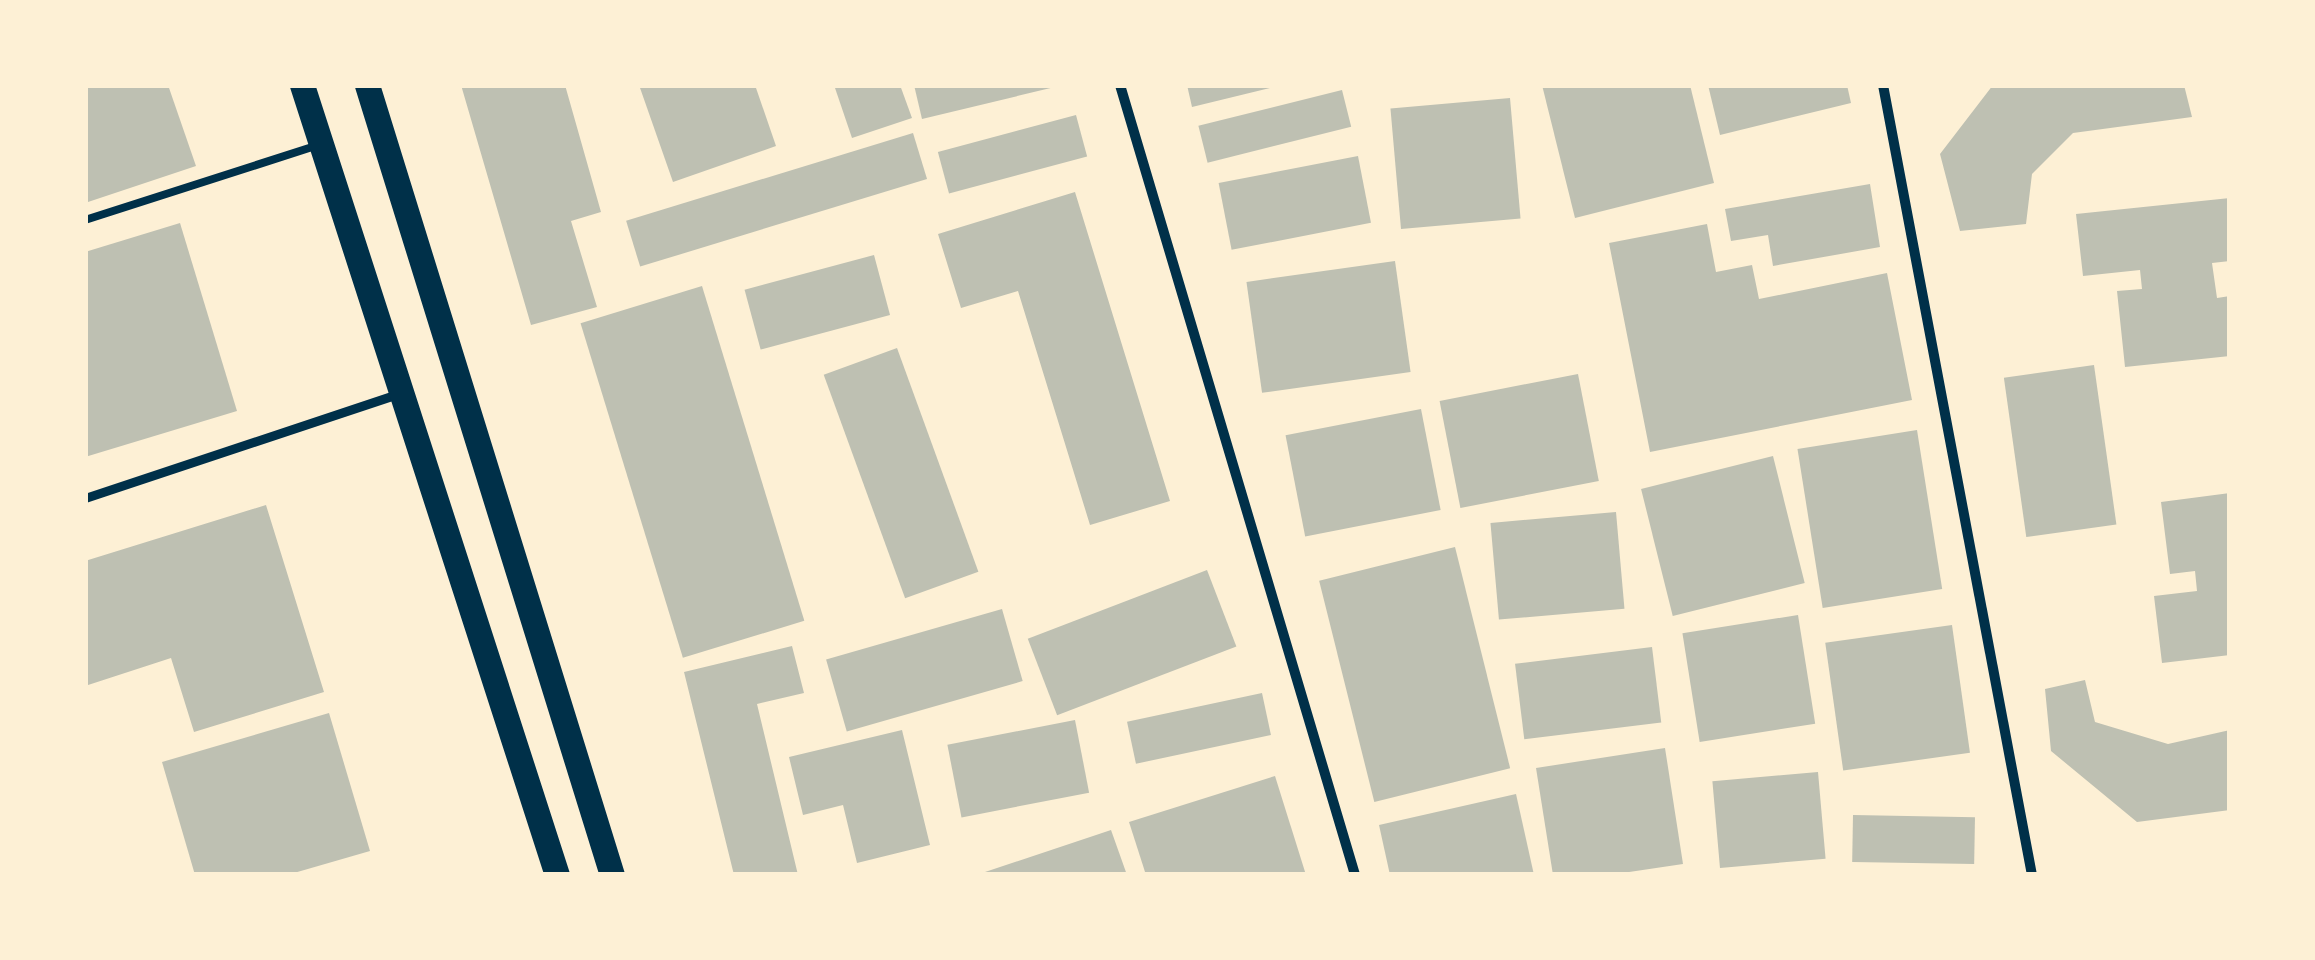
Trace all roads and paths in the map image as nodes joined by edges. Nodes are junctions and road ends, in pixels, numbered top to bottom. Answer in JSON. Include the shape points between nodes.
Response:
{"nodes":[{"id":1,"x":302,"y":85,"type":"edge"},
{"id":2,"x":367,"y":85,"type":"edge"},
{"id":3,"x":1120,"y":85,"type":"edge"},
{"id":4,"x":1882,"y":85,"type":"edge"},
{"id":5,"x":321,"y":144,"type":"junction"},
{"id":6,"x":85,"y":220,"type":"edge"},
{"id":7,"x":403,"y":392,"type":"junction"},
{"id":8,"x":85,"y":498,"type":"edge"},
{"id":9,"x":556,"y":875,"type":"edge"},
{"id":10,"x":612,"y":875,"type":"edge"},
{"id":11,"x":1355,"y":875,"type":"edge"},
{"id":12,"x":2032,"y":875,"type":"edge"}],
"edges":[{"from":1,"to":5,"type":"main road"},
{"from":2,"to":10,"type":"main road"},
{"from":3,"to":11,"type":"street"},
{"from":4,"to":12,"type":"street"},
{"from":5,"to":6,"type":"lane"},
{"from":5,"to":7,"type":"main road"},
{"from":7,"to":8,"type":"street"},
{"from":7,"to":9,"type":"main road"}]}
